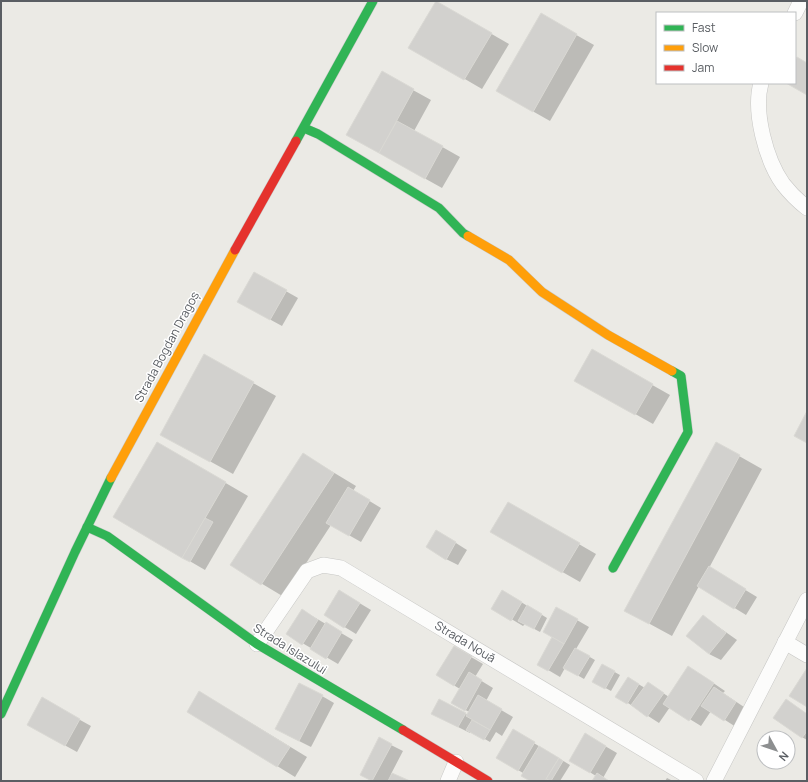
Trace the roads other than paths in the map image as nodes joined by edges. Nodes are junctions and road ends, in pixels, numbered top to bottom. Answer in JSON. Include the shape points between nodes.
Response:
{"nodes":[{"id":1,"x":373,"y":1,"type":"edge"},
{"id":2,"x":801,"y":1,"type":"edge"},
{"id":3,"x":796,"y":12,"type":"edge"},
{"id":4,"x":761,"y":84,"type":"edge"},
{"id":5,"x":304,"y":128,"type":"junction"},
{"id":6,"x":807,"y":208,"type":"edge"},
{"id":7,"x":87,"y":526,"type":"junction"},
{"id":8,"x":613,"y":568,"type":"dead end"},
{"id":9,"x":807,"y":600,"type":"edge"},
{"id":10,"x":785,"y":642,"type":"junction"},
{"id":11,"x":257,"y":644,"type":"junction"},
{"id":12,"x":807,"y":655,"type":"edge"},
{"id":13,"x":1,"y":714,"type":"edge"},
{"id":14,"x":456,"y":762,"type":"junction"},
{"id":15,"x":448,"y":781,"type":"edge"},
{"id":16,"x":488,"y":781,"type":"edge"},
{"id":17,"x":696,"y":781,"type":"edge"},
{"id":18,"x":714,"y":781,"type":"edge"}],
"edges":[{"from":1,"to":5,"type":"street","name":"Strada Bogdan Dragoș"},
{"from":2,"to":3,"type":"street"},
{"from":4,"to":6,"type":"street","via":[[757,107],[764,141],[783,184]]},
{"from":5,"to":7,"type":"street","name":"Strada Bogdan Dragoș","via":[[183,342]]},
{"from":5,"to":8,"type":"street","via":[[439,208],[463,232],[509,260],[542,292],[608,335],[681,376],[688,432]]},
{"from":7,"to":11,"type":"street","name":"Strada Islazului","via":[[107,536]]},
{"from":7,"to":13,"type":"street","name":"Strada Bogdan Dragoș"},
{"from":9,"to":10,"type":"street"},
{"from":10,"to":12,"type":"street"},
{"from":10,"to":18,"type":"street"},
{"from":11,"to":14,"type":"street","name":"Strada Islazului"},
{"from":11,"to":17,"type":"street","name":"Strada Nouă","via":[[307,571],[323,564],[341,568]]},
{"from":14,"to":15,"type":"street"},
{"from":14,"to":16,"type":"street","name":"Strada Islazului"}]}
